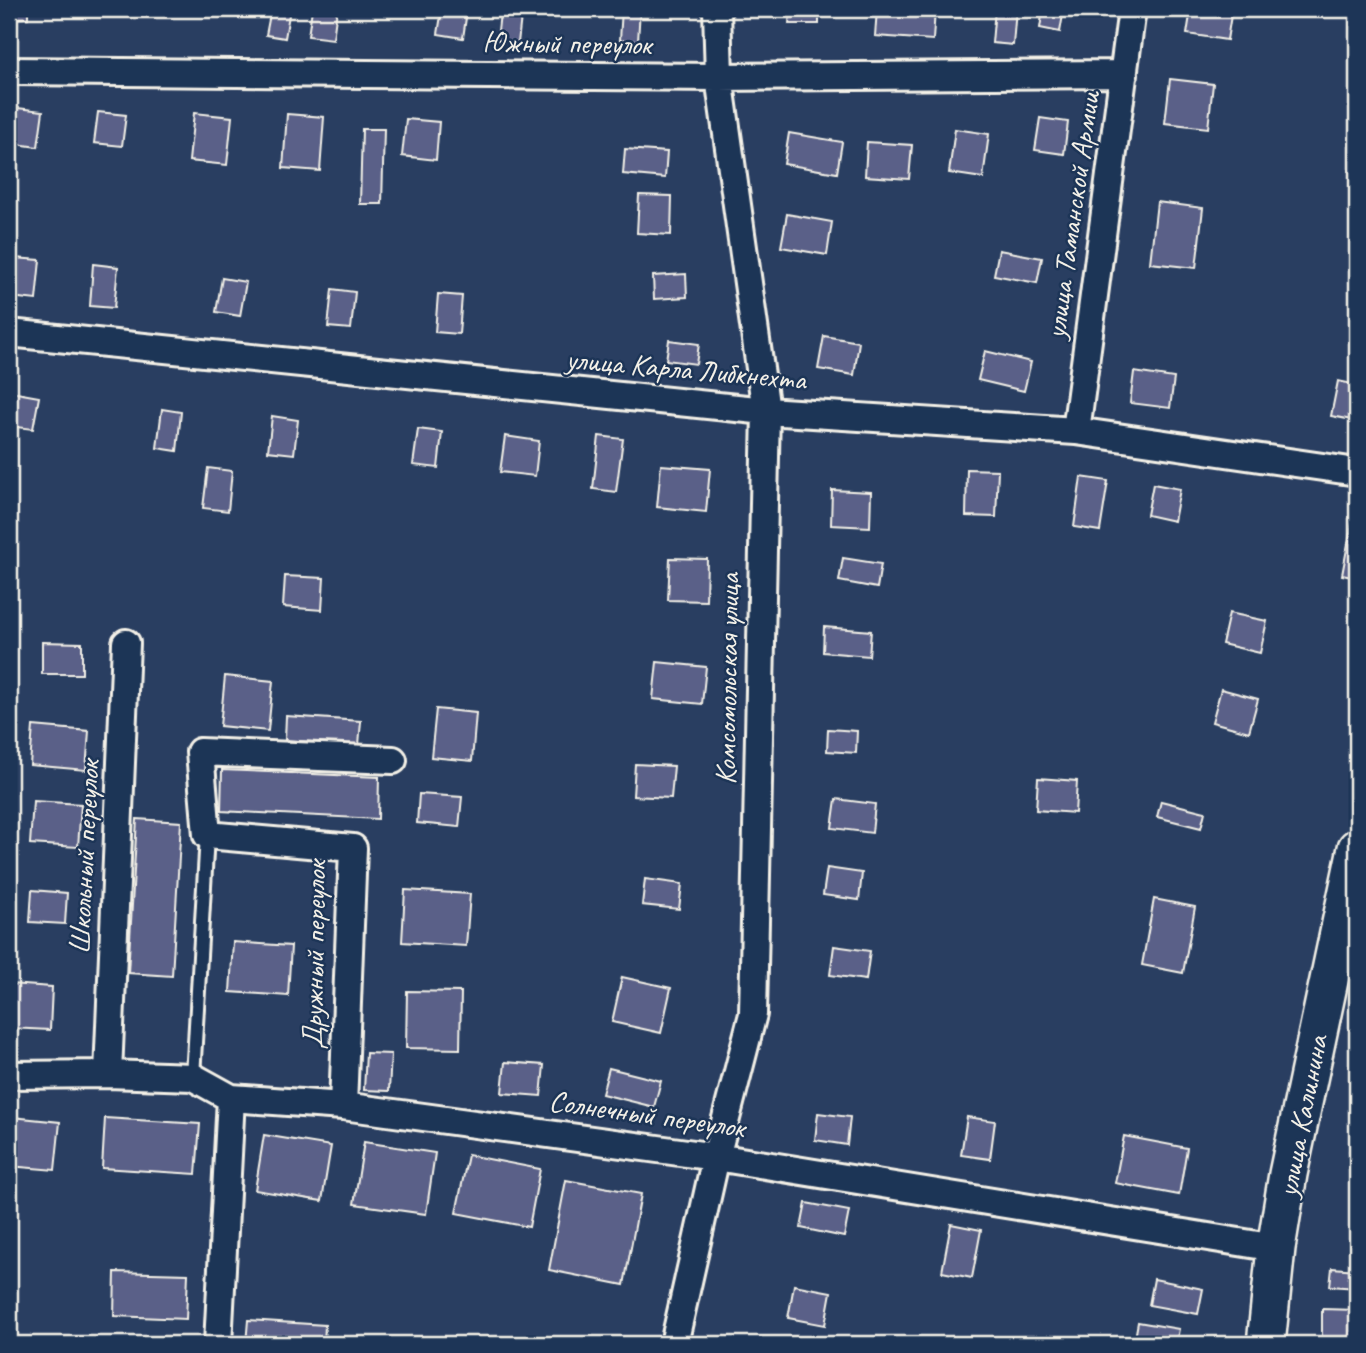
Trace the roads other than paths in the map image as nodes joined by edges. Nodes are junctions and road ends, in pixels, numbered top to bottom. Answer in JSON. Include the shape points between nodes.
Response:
{"nodes":[{"id":1,"x":717,"y":9,"type":"edge"},
{"id":2,"x":1132,"y":9,"type":"edge"},
{"id":3,"x":9,"y":71,"type":"edge"},
{"id":4,"x":1124,"y":74,"type":"junction"},
{"id":5,"x":719,"y":77,"type":"junction"},
{"id":6,"x":9,"y":333,"type":"edge"},
{"id":7,"x":766,"y":411,"type":"junction"},
{"id":8,"x":1076,"y":431,"type":"junction"},
{"id":9,"x":1357,"y":472,"type":"edge"},
{"id":10,"x":126,"y":643,"type":"dead end"},
{"id":11,"x":393,"y":760,"type":"dead end"},
{"id":12,"x":207,"y":835,"type":"junction"},
{"id":13,"x":1357,"y":848,"type":"edge"},
{"id":14,"x":108,"y":1074,"type":"junction"},
{"id":15,"x":9,"y":1075,"type":"edge"},
{"id":16,"x":193,"y":1077,"type":"junction"},
{"id":17,"x":231,"y":1098,"type":"junction"},
{"id":18,"x":344,"y":1106,"type":"junction"},
{"id":19,"x":716,"y":1157,"type":"junction"},
{"id":20,"x":1276,"y":1248,"type":"junction"},
{"id":21,"x":218,"y":1344,"type":"edge"},
{"id":22,"x":674,"y":1344,"type":"edge"},
{"id":23,"x":1266,"y":1344,"type":"edge"}],
"edges":[{"from":1,"to":5,"type":"street","name":"Комсомольская улица"},
{"from":2,"to":4,"type":"street","name":"улица Таманской Армии"},
{"from":3,"to":5,"type":"street","name":"Южный переулок"},
{"from":4,"to":5,"type":"street","name":"Южный переулок"},
{"from":4,"to":8,"type":"street","name":"улица Таманской Армии"},
{"from":5,"to":7,"type":"street","name":"Комсомольская улица"},
{"from":6,"to":7,"type":"street","name":"улица Карла Либкнехта"},
{"from":7,"to":8,"type":"street","name":"улица Карла Либкнехта"},
{"from":7,"to":19,"type":"street","name":"Комсомольская улица","via":[[753,1014]]},
{"from":8,"to":9,"type":"street","name":"улица Карла Либкнехта"},
{"from":10,"to":14,"type":"street","name":"Школьный переулок"},
{"from":11,"to":12,"type":"street","via":[[200,752]]},
{"from":12,"to":16,"type":"lane"},
{"from":12,"to":18,"type":"street","name":"Дружный переулок","via":[[353,848]]},
{"from":13,"to":20,"type":"street","name":"улица Калинина"},
{"from":14,"to":15,"type":"street","name":"Солнечный переулок"},
{"from":14,"to":16,"type":"street","name":"Солнечный переулок"},
{"from":16,"to":17,"type":"street","name":"Солнечный переулок"},
{"from":17,"to":18,"type":"street","name":"Солнечный переулок"},
{"from":17,"to":21,"type":"street"},
{"from":18,"to":19,"type":"street","name":"Солнечный переулок"},
{"from":19,"to":20,"type":"street","name":"Солнечный переулок"},
{"from":19,"to":22,"type":"street","name":"Комсомольская улица"},
{"from":20,"to":23,"type":"street","name":"улица Калинина"}]}
